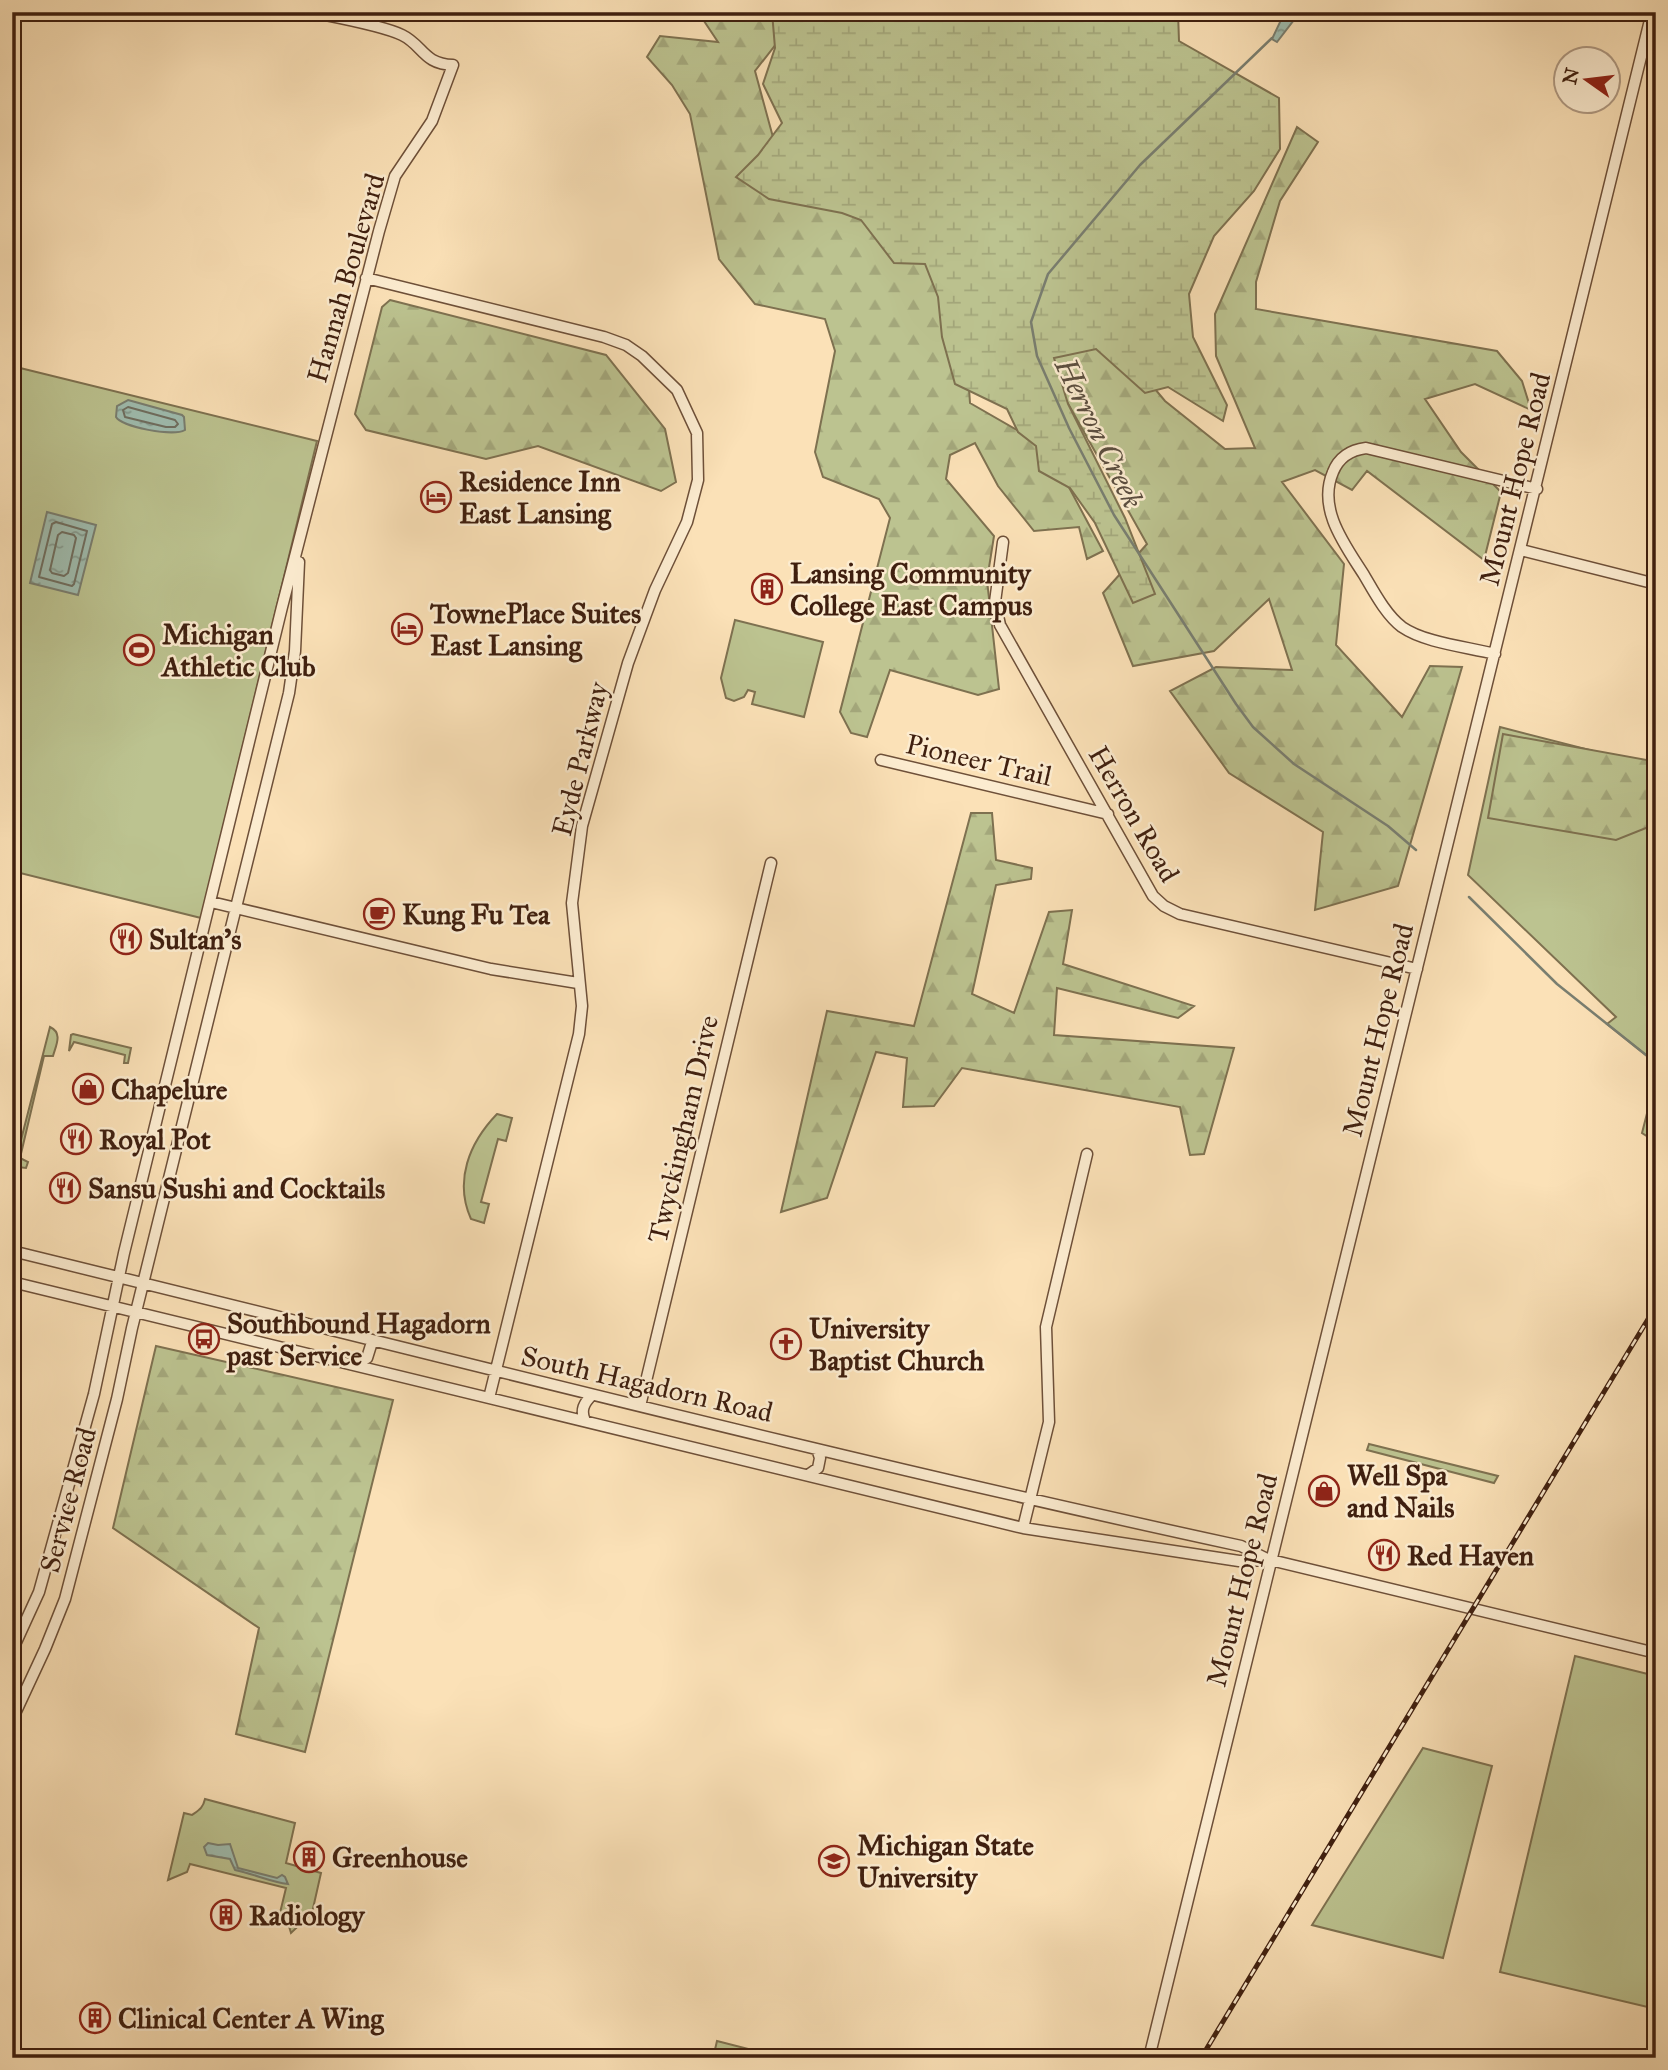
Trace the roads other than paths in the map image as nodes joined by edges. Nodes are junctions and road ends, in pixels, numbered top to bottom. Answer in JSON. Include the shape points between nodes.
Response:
{"nodes":[{"id":1,"x":310,"y":12,"type":"edge"},
{"id":2,"x":1652,"y":12,"type":"edge"},
{"id":3,"x":366,"y":278,"type":"junction"},
{"id":4,"x":1537,"y":489,"type":"junction"},
{"id":5,"x":1003,"y":542,"type":"dead end"},
{"id":6,"x":300,"y":544,"type":"junction"},
{"id":7,"x":1521,"y":550,"type":"junction"},
{"id":8,"x":1656,"y":584,"type":"edge"},
{"id":9,"x":1495,"y":654,"type":"junction"},
{"id":10,"x":881,"y":760,"type":"dead end"},
{"id":11,"x":1108,"y":814,"type":"junction"},
{"id":12,"x":771,"y":863,"type":"dead end"},
{"id":13,"x":211,"y":902,"type":"junction"},
{"id":14,"x":235,"y":908,"type":"junction"},
{"id":15,"x":1417,"y":969,"type":"junction"},
{"id":16,"x":578,"y":983,"type":"junction"},
{"id":17,"x":1087,"y":1154,"type":"dead end"},
{"id":18,"x":12,"y":1251,"type":"edge"},
{"id":19,"x":119,"y":1277,"type":"junction"},
{"id":20,"x":12,"y":1282,"type":"edge"},
{"id":21,"x":144,"y":1283,"type":"junction"},
{"id":22,"x":112,"y":1306,"type":"junction"},
{"id":23,"x":136,"y":1312,"type":"junction"},
{"id":24,"x":372,"y":1342,"type":"junction"},
{"id":25,"x":354,"y":1365,"type":"junction"},
{"id":26,"x":495,"y":1371,"type":"junction"},
{"id":27,"x":592,"y":1395,"type":"junction"},
{"id":28,"x":489,"y":1398,"type":"junction"},
{"id":29,"x":640,"y":1406,"type":"junction"},
{"id":30,"x":585,"y":1421,"type":"junction"},
{"id":31,"x":817,"y":1449,"type":"junction"},
{"id":32,"x":808,"y":1475,"type":"junction"},
{"id":33,"x":1030,"y":1500,"type":"junction"},
{"id":34,"x":1023,"y":1528,"type":"junction"},
{"id":35,"x":1271,"y":1560,"type":"junction"},
{"id":36,"x":12,"y":1651,"type":"edge"},
{"id":37,"x":1656,"y":1653,"type":"edge"},
{"id":38,"x":12,"y":1720,"type":"edge"},
{"id":39,"x":1149,"y":2058,"type":"edge"}],
"edges":[{"from":1,"to":3,"type":"street","name":"Hannah Boulevard","via":[[405,36],[440,65],[453,65],[432,121],[395,176]]},
{"from":2,"to":4,"type":"street","name":"Mount Hope Road"},
{"from":3,"to":6,"type":"street","name":"Hannah Boulevard"},
{"from":3,"to":16,"type":"street","name":"Eyde Parkway","via":[[626,345],[677,390],[697,433],[698,480],[687,522],[628,663],[582,826],[572,903]]},
{"from":4,"to":7,"type":"street","name":"Mount Hope Road"},
{"from":4,"to":9,"type":"street","via":[[1366,448],[1342,457],[1330,481],[1328,501],[1335,526],[1396,621],[1420,635]]},
{"from":5,"to":11,"type":"street","name":"Herron Road","via":[[995,601],[1000,625]]},
{"from":6,"to":13,"type":"street","name":"Hannah Boulevard"},
{"from":6,"to":14,"type":"street","name":"Hannah Boulevard","via":[[289,693]]},
{"from":7,"to":8,"type":"street"},
{"from":7,"to":9,"type":"street","name":"Mount Hope Road"},
{"from":9,"to":15,"type":"street","name":"Mount Hope Road"},
{"from":10,"to":11,"type":"street","name":"Pioneer Trail"},
{"from":11,"to":15,"type":"street","name":"Herron Road","via":[[1153,896],[1169,909]]},
{"from":12,"to":29,"type":"street","name":"Twyckingham Drive"},
{"from":13,"to":14,"type":"street"},
{"from":13,"to":19,"type":"street","name":"Hannah Boulevard"},
{"from":14,"to":16,"type":"street","via":[[491,969]]},
{"from":14,"to":21,"type":"street","name":"Hannah Boulevard"},
{"from":15,"to":35,"type":"street","name":"Mount Hope Road"},
{"from":16,"to":26,"type":"street","name":"Eyde Parkway","via":[[582,1006],[579,1034]]},
{"from":17,"to":33,"type":"street","via":[[1046,1327],[1049,1422]]},
{"from":18,"to":19,"type":"street","name":"South Hagadorn Road"},
{"from":19,"to":21,"type":"street","name":"South Hagadorn Road"},
{"from":19,"to":22,"type":"street","name":"Hannah Boulevard"},
{"from":20,"to":22,"type":"street","name":"South Hagadorn Road"},
{"from":21,"to":23,"type":"street","name":"Service Road"},
{"from":21,"to":24,"type":"street","name":"South Hagadorn Road"},
{"from":22,"to":23,"type":"street","name":"South Hagadorn Road"},
{"from":22,"to":36,"type":"street","name":"Hannah Boulevard","via":[[60,1524],[39,1592]]},
{"from":23,"to":25,"type":"street","name":"South Hagadorn Road"},
{"from":23,"to":38,"type":"street","name":"Service Road","via":[[65,1599]]},
{"from":24,"to":25,"type":"street","via":[[367,1358]]},
{"from":24,"to":26,"type":"street","name":"South Hagadorn Road"},
{"from":25,"to":28,"type":"street","name":"South Hagadorn Road"},
{"from":26,"to":27,"type":"street","name":"South Hagadorn Road"},
{"from":26,"to":28,"type":"street","name":"Eyde Parkway"},
{"from":27,"to":29,"type":"street","name":"South Hagadorn Road"},
{"from":27,"to":30,"type":"street","via":[[583,1408]]},
{"from":28,"to":30,"type":"street","name":"South Hagadorn Road"},
{"from":29,"to":31,"type":"street","name":"South Hagadorn Road"},
{"from":30,"to":32,"type":"street","name":"South Hagadorn Road"},
{"from":31,"to":32,"type":"street","via":[[818,1468]]},
{"from":31,"to":33,"type":"street","name":"South Hagadorn Road"},
{"from":32,"to":34,"type":"street","name":"South Hagadorn Road"},
{"from":33,"to":34,"type":"street"},
{"from":33,"to":35,"type":"street","name":"South Hagadorn Road","via":[[1241,1546]]},
{"from":34,"to":35,"type":"street","name":"South Hagadorn Road","via":[[1238,1561]]},
{"from":35,"to":37,"type":"street","name":"South Hagadorn Road"},
{"from":35,"to":39,"type":"street","name":"Mount Hope Road"}]}
